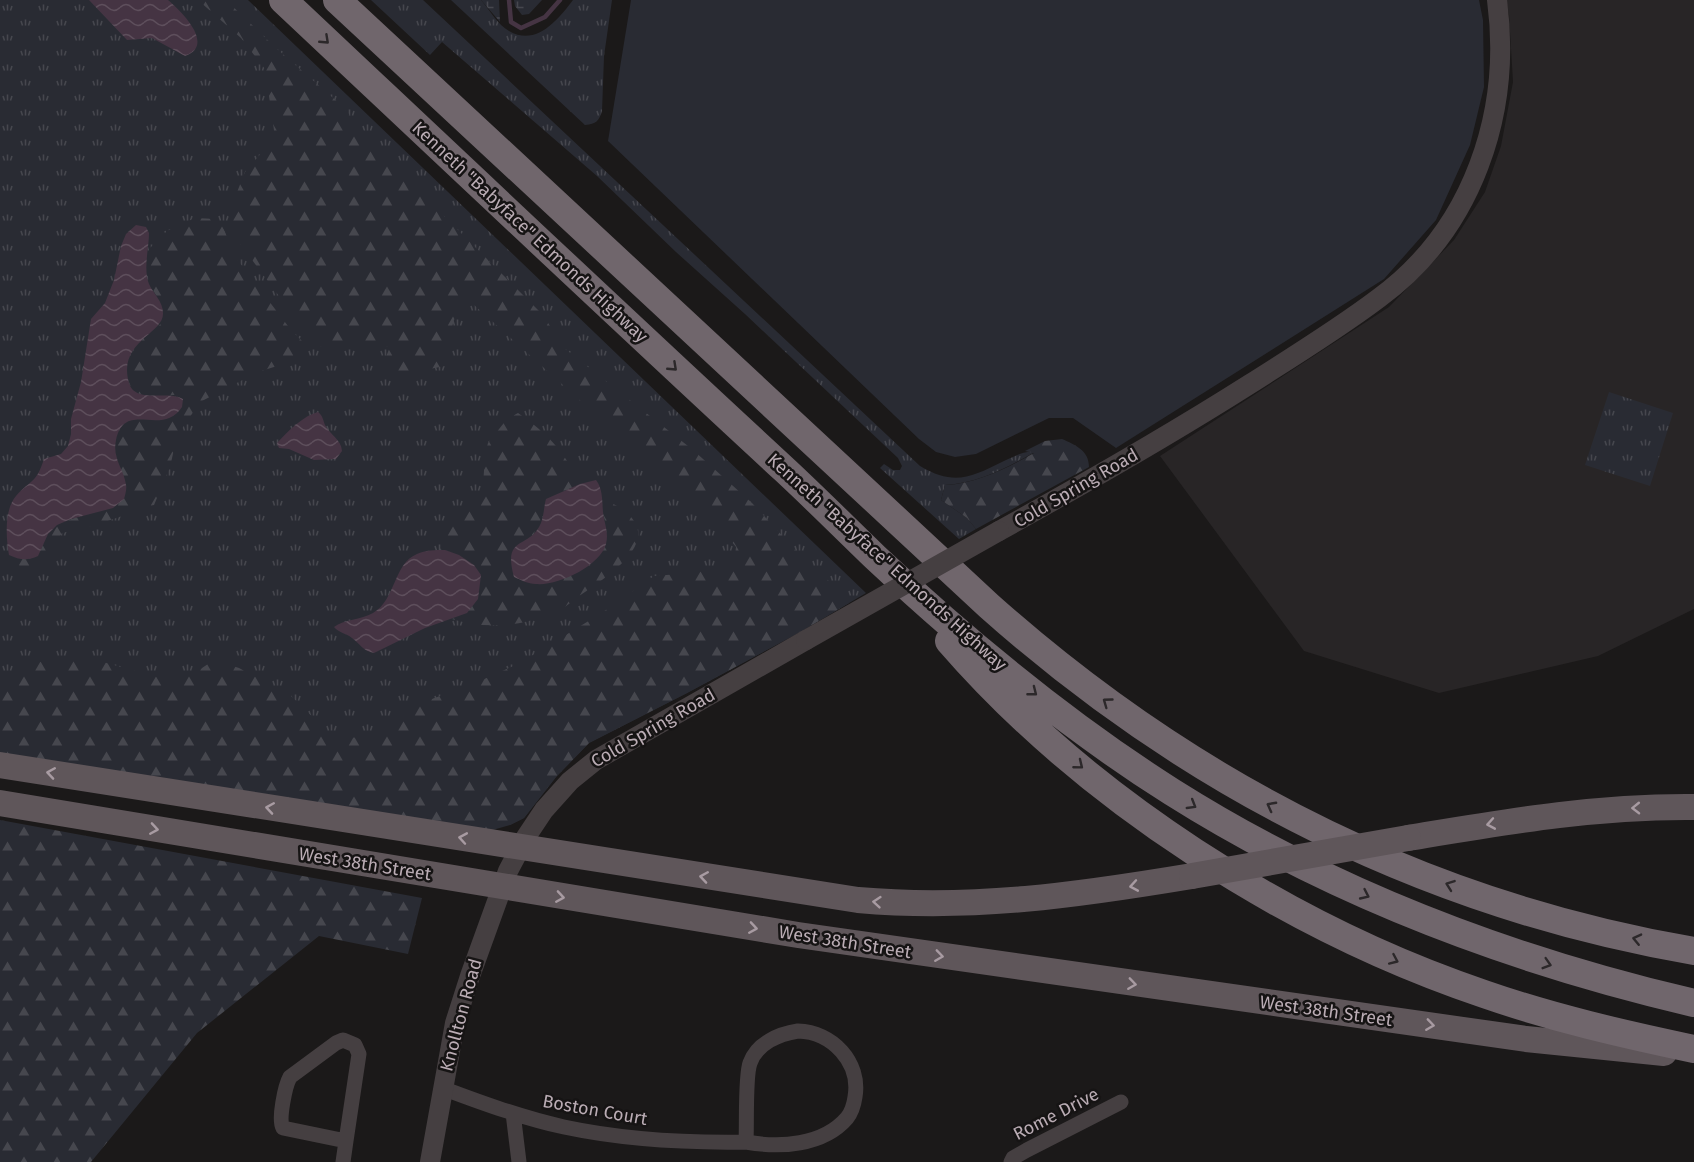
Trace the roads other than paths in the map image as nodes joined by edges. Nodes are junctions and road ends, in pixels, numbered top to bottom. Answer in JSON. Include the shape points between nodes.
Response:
{"nodes":[{"id":1,"x":283,"y":0,"type":"edge"},
{"id":2,"x":337,"y":0,"type":"edge"},
{"id":3,"x":1497,"y":0,"type":"edge"},
{"id":4,"x":877,"y":559,"type":"junction"},
{"id":5,"x":0,"y":765,"type":"edge"},
{"id":6,"x":0,"y":802,"type":"edge"},
{"id":7,"x":1694,"y":807,"type":"edge"},
{"id":8,"x":520,"y":848,"type":"junction"},
{"id":9,"x":505,"y":879,"type":"junction"},
{"id":10,"x":1694,"y":951,"type":"edge"},
{"id":11,"x":1694,"y":1003,"type":"edge"},
{"id":12,"x":1694,"y":1049,"type":"edge"},
{"id":13,"x":1694,"y":1056,"type":"edge"},
{"id":14,"x":442,"y":1088,"type":"junction"},
{"id":15,"x":1121,"y":1102,"type":"dead end"},
{"id":16,"x":513,"y":1113,"type":"junction"},
{"id":17,"x":346,"y":1141,"type":"junction"},
{"id":18,"x":746,"y":1142,"type":"junction"},
{"id":19,"x":343,"y":1162,"type":"edge"},
{"id":20,"x":430,"y":1162,"type":"edge"},
{"id":21,"x":519,"y":1162,"type":"edge"},
{"id":22,"x":1011,"y":1162,"type":"edge"}],
"edges":[{"from":1,"to":4,"type":"highway","name":"Kenneth \"Babyface\" Edmonds Highway","one_way":true},
{"from":10,"to":2,"type":"highway","name":"Kenneth \"Babyface\" Edmonds Highway","one_way":true,"via":[[1544,916],[1367,853],[1300,821],[1178,752],[1107,702],[989,606]]},
{"from":3,"to":8,"type":"street","name":"Cold Spring Road","bridge":true,"via":[[1500,79],[1482,161],[1454,216],[1418,262],[1384,294],[1346,324],[1179,428],[596,760],[553,800]]},
{"from":4,"to":11,"type":"highway","name":"Kenneth \"Babyface\" Edmonds Highway","one_way":true,"via":[[1013,676],[1101,744],[1176,794],[1285,856],[1381,902],[1486,944],[1593,978]]},
{"from":4,"to":12,"type":"highway","one_way":true,"via":[[977,673],[1035,728],[1113,793],[1236,878],[1357,943],[1446,981],[1580,1023]]},
{"from":8,"to":5,"type":"main road","one_way":true},
{"from":6,"to":9,"type":"main road","name":"West 38th Street","one_way":true},
{"from":7,"to":8,"type":"main road","one_way":true,"bridge":true,"via":[[1591,810],[1530,818],[1192,876],[1042,898],[968,904],[833,897]]},
{"from":8,"to":9,"type":"street","name":"Cold Spring Road"},
{"from":9,"to":13,"type":"main road","name":"West 38th Street","one_way":true,"via":[[798,935],[1526,1039]]},
{"from":9,"to":14,"type":"street","name":"Knollton Road","via":[[459,1007]]},
{"from":14,"to":16,"type":"street","name":"Boston Court"},
{"from":14,"to":20,"type":"street","name":"Knollton Road"},
{"from":15,"to":22,"type":"street","name":"Rome Drive"},
{"from":16,"to":18,"type":"street","name":"Boston Court","via":[[564,1127],[630,1138]]},
{"from":16,"to":21,"type":"street"},
{"from":17,"to":17,"type":"street","via":[[359,1054],[355,1045],[344,1040],[290,1077],[281,1124],[286,1129]]},
{"from":17,"to":19,"type":"street"},
{"from":18,"to":18,"type":"street","name":"Boston Court","via":[[766,1146],[799,1143],[818,1137],[847,1118],[855,1099],[855,1080],[849,1060],[836,1045],[825,1037],[798,1031],[785,1033],[762,1046],[749,1066]]}]}
